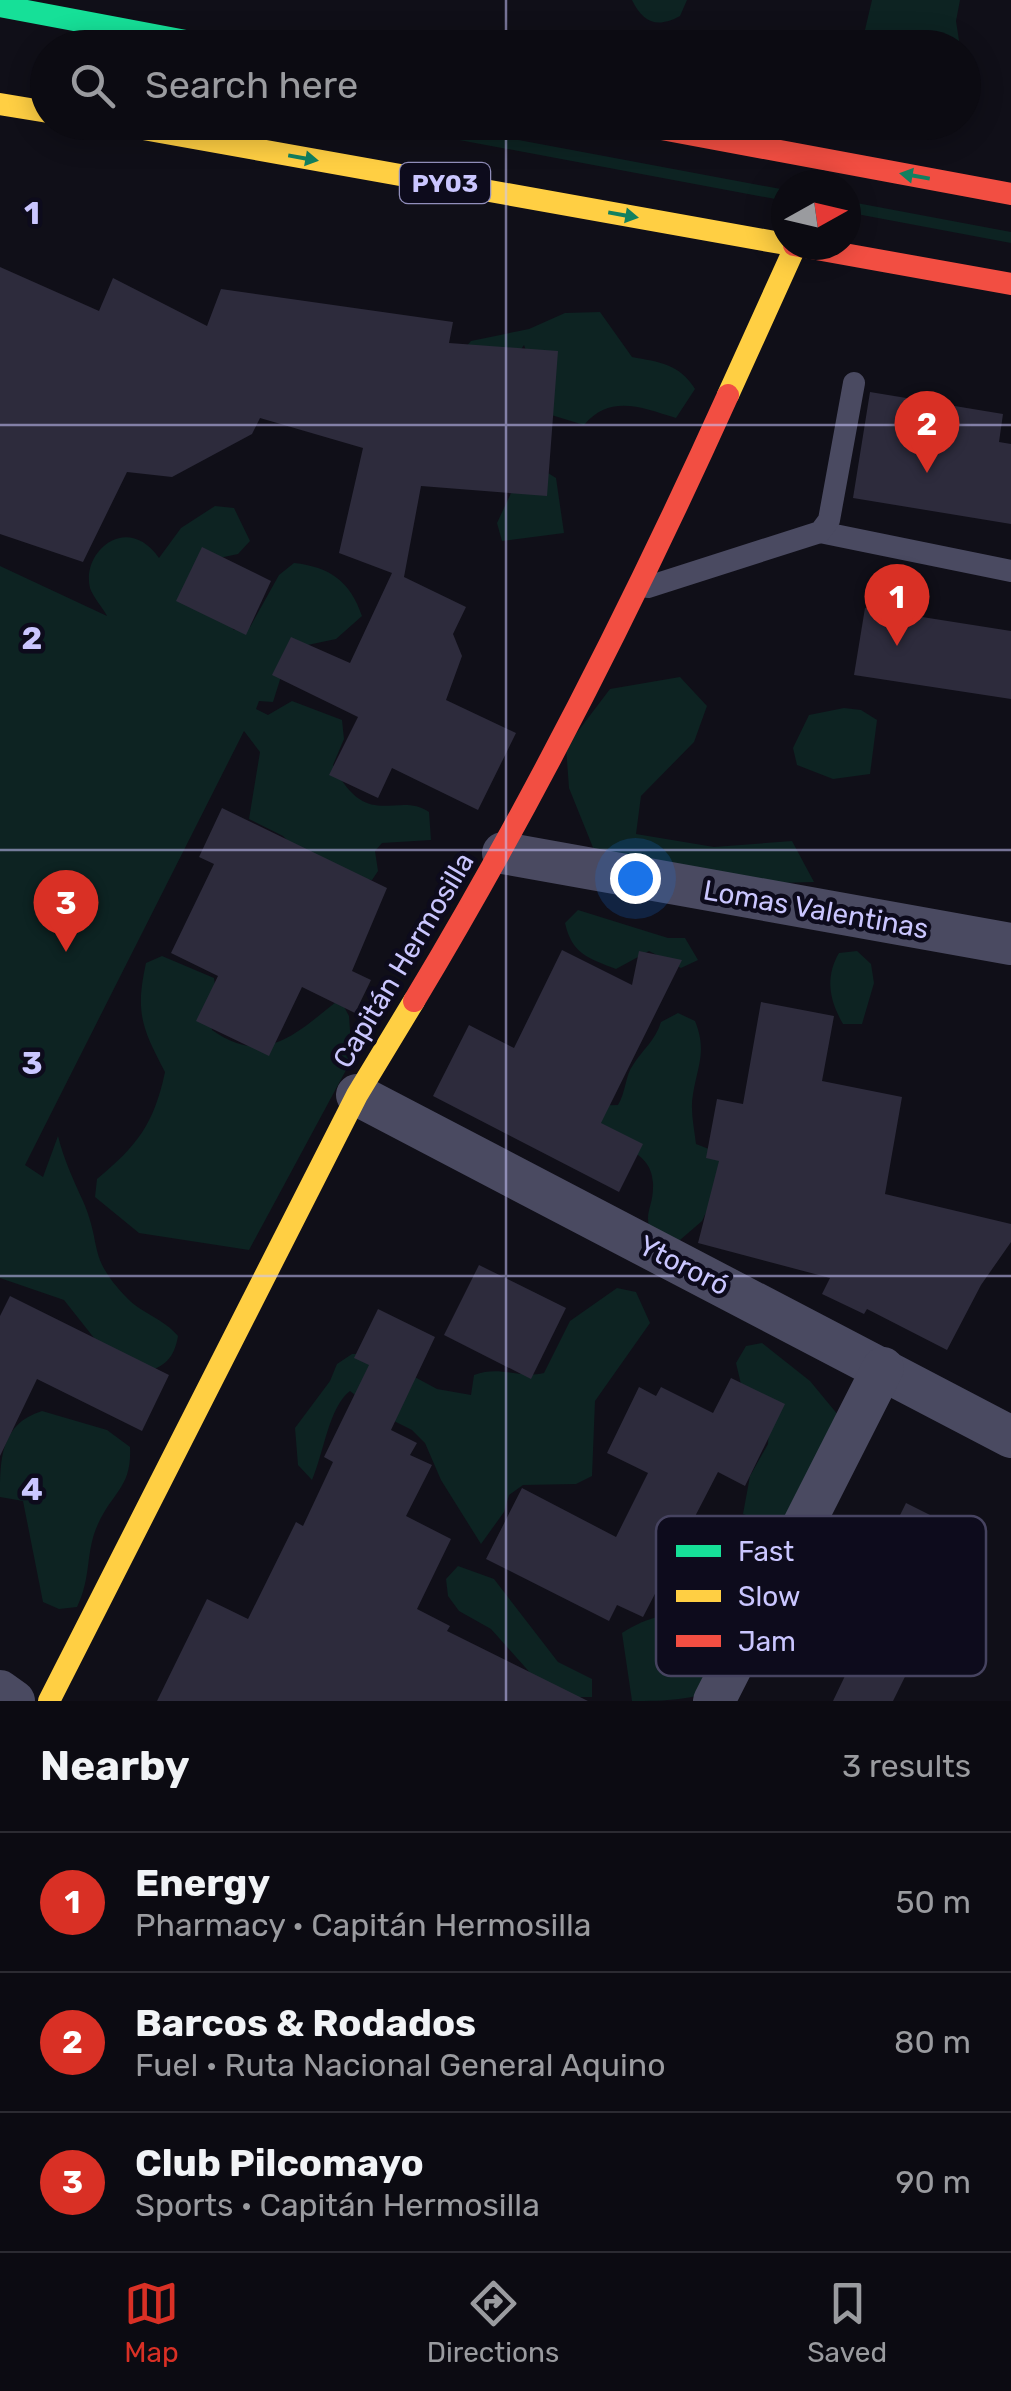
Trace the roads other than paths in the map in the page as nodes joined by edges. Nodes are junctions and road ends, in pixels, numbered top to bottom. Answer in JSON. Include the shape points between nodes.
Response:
{"nodes":[{"id":1,"x":0,"y":6,"type":"edge"},
{"id":2,"x":127,"y":30,"type":"edge"},
{"id":3,"x":0,"y":104,"type":"edge"},
{"id":4,"x":30,"y":109,"type":"edge"},
{"id":5,"x":205,"y":140,"type":"edge"},
{"id":6,"x":721,"y":140,"type":"edge"},
{"id":7,"x":1011,"y":194,"type":"edge"},
{"id":8,"x":771,"y":241,"type":"edge"},
{"id":9,"x":861,"y":257,"type":"edge"},
{"id":10,"x":788,"y":260,"type":"edge"},
{"id":11,"x":1011,"y":284,"type":"edge"},
{"id":12,"x":854,"y":383,"type":"dead end"},
{"id":13,"x":820,"y":532,"type":"junction"},
{"id":14,"x":1011,"y":572,"type":"edge"},
{"id":15,"x":640,"y":589,"type":"junction"},
{"id":16,"x":503,"y":853,"type":"junction"},
{"id":17,"x":1011,"y":944,"type":"edge"},
{"id":18,"x":356,"y":1095,"type":"junction"},
{"id":19,"x":883,"y":1368,"type":"junction"},
{"id":20,"x":1011,"y":1437,"type":"edge"},
{"id":21,"x":808,"y":1516,"type":"edge"},
{"id":22,"x":727,"y":1676,"type":"edge"},
{"id":23,"x":0,"y":1691,"type":"edge"},
{"id":24,"x":14,"y":1701,"type":"edge"},
{"id":25,"x":49,"y":1701,"type":"edge"},
{"id":26,"x":714,"y":1701,"type":"edge"}],
"edges":[{"from":1,"to":2,"type":"main road"},
{"from":3,"to":4,"type":"main road"},
{"from":5,"to":8,"type":"main road","number":"PY03","one_way":true},
{"from":7,"to":6,"type":"main road","one_way":true},
{"from":9,"to":11,"type":"main road"},
{"from":10,"to":15,"type":"main road","name":"Capitán Hermosilla"},
{"from":12,"to":13,"type":"lane","via":[[829,520]]},
{"from":13,"to":14,"type":"lane"},
{"from":13,"to":15,"type":"lane"},
{"from":15,"to":16,"type":"main road","name":"Capitán Hermosilla"},
{"from":16,"to":17,"type":"street","name":"Lomas Valentinas"},
{"from":16,"to":18,"type":"main road","name":"Capitán Hermosilla"},
{"from":18,"to":19,"type":"street","name":"Ytororó"},
{"from":18,"to":25,"type":"main road","name":"Capitán Hermosilla"},
{"from":19,"to":20,"type":"street","name":"Ytororó"},
{"from":19,"to":21,"type":"street"},
{"from":22,"to":26,"type":"street"},
{"from":23,"to":24,"type":"street"}]}
